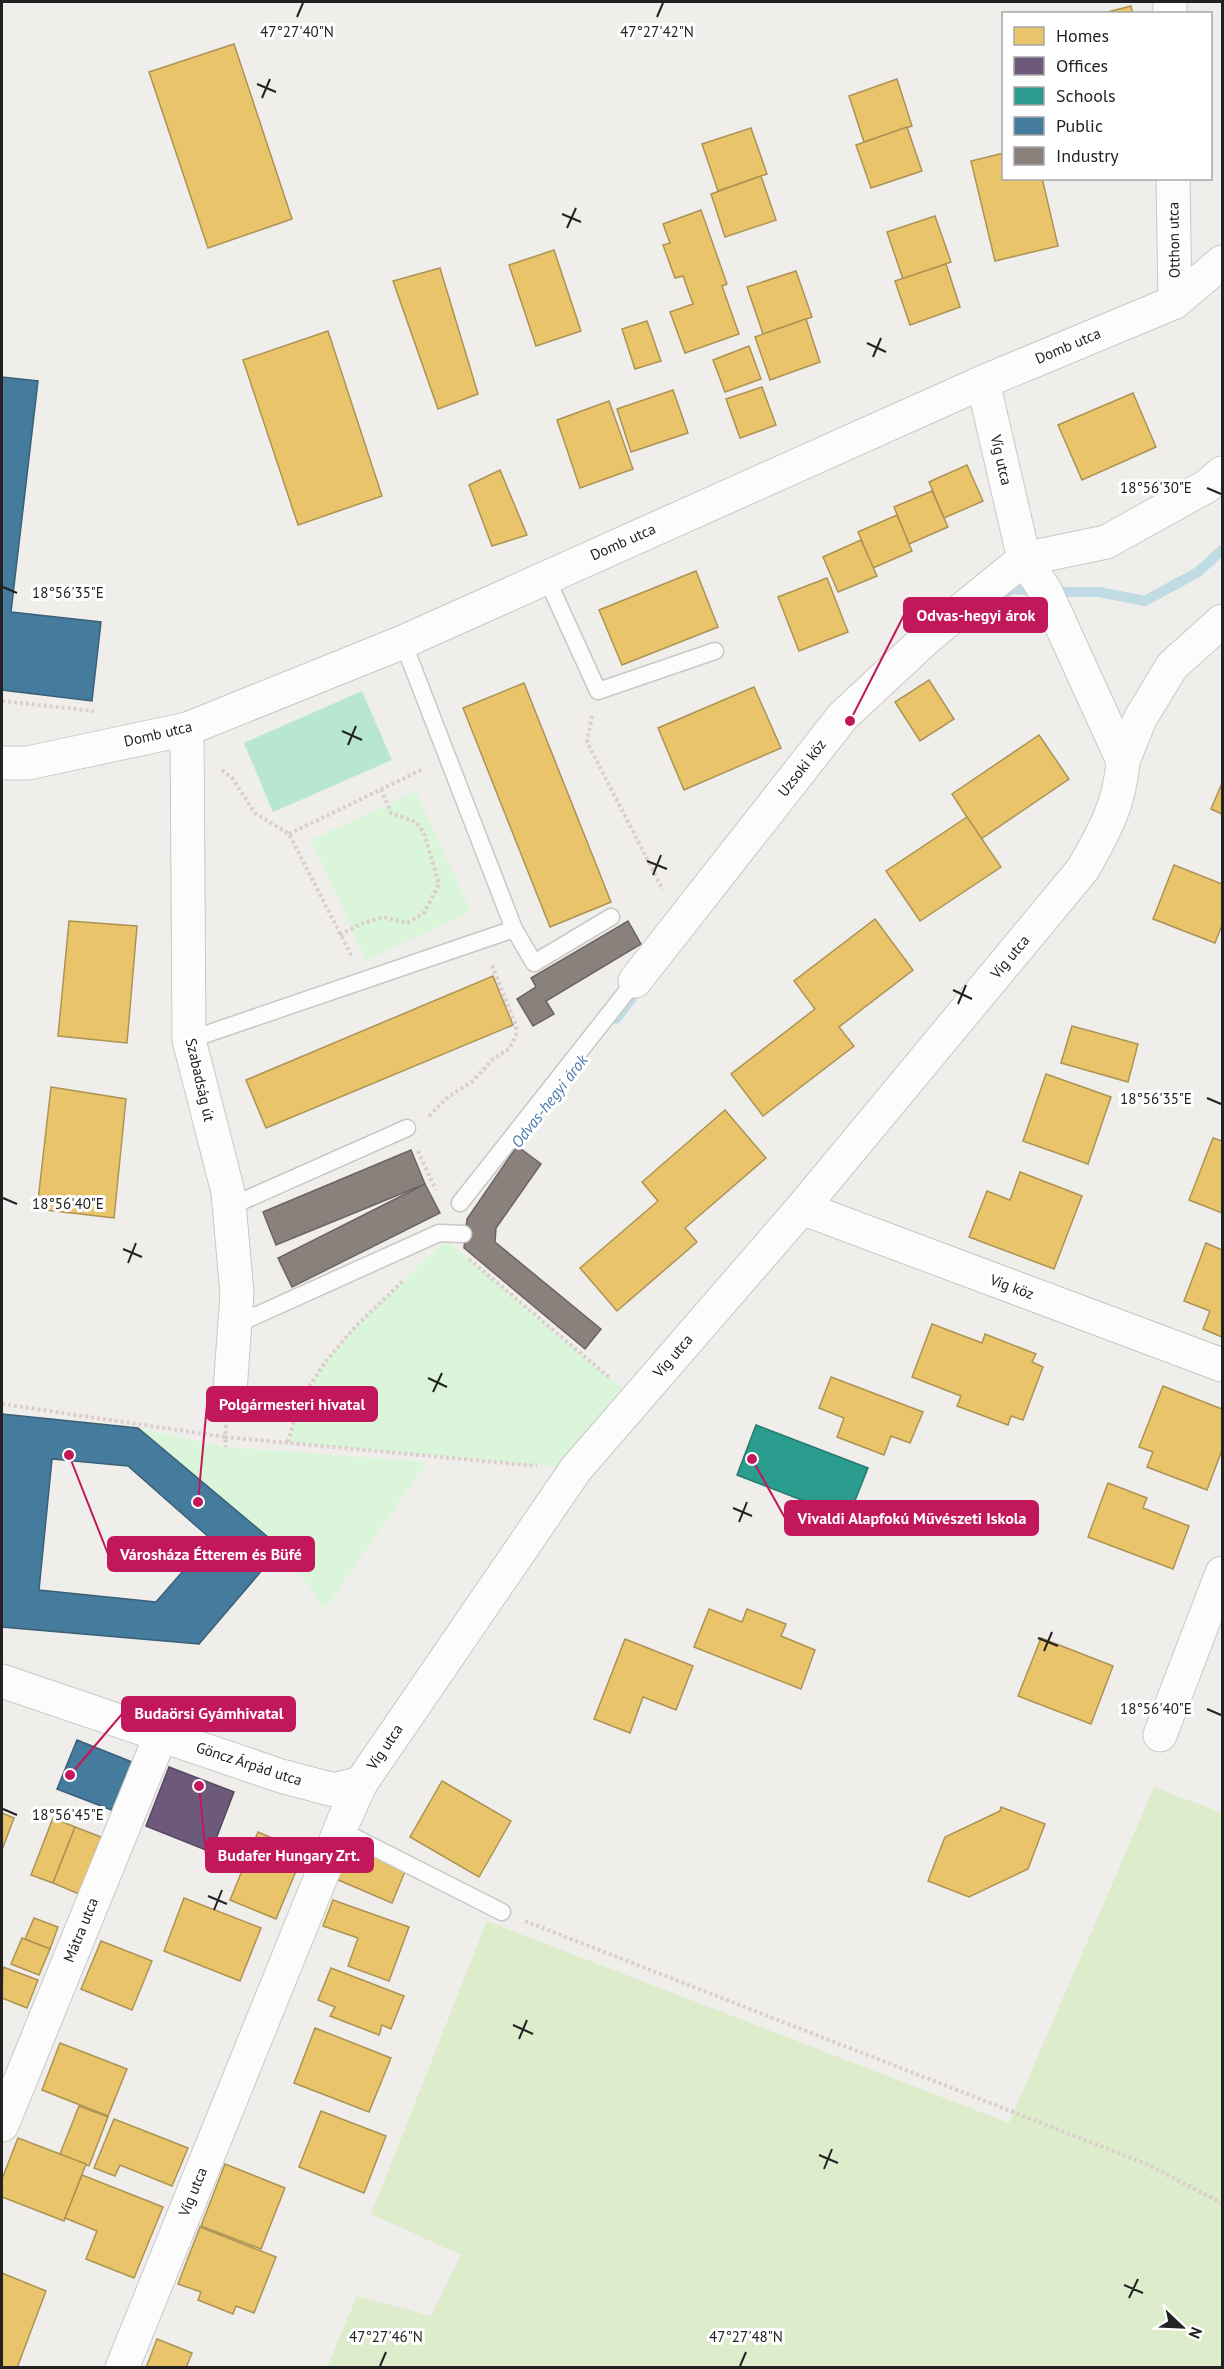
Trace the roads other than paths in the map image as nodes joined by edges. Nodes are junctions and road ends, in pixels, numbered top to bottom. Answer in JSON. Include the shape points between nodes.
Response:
{"nodes":[{"id":1,"x":1173,"y":180,"type":"edge"},
{"id":2,"x":1222,"y":262,"type":"edge"},
{"id":3,"x":1175,"y":302,"type":"junction"},
{"id":4,"x":983,"y":381,"type":"junction"},
{"id":5,"x":1222,"y":473,"type":"edge"},
{"id":6,"x":1024,"y":559,"type":"junction"},
{"id":7,"x":546,"y":577,"type":"junction"},
{"id":8,"x":1222,"y":621,"type":"edge"},
{"id":9,"x":403,"y":642,"type":"junction"},
{"id":10,"x":715,"y":651,"type":"dead end"},
{"id":11,"x":187,"y":737,"type":"junction"},
{"id":12,"x":1123,"y":761,"type":"junction"},
{"id":13,"x":2,"y":763,"type":"edge"},
{"id":14,"x":611,"y":917,"type":"dead end"},
{"id":15,"x":514,"y":929,"type":"junction"},
{"id":16,"x":635,"y":981,"type":"joint"},
{"id":17,"x":189,"y":1040,"type":"junction"},
{"id":18,"x":407,"y":1128,"type":"road end"},
{"id":19,"x":459,"y":1203,"type":"dead end"},
{"id":20,"x":229,"y":1207,"type":"junction"},
{"id":21,"x":802,"y":1208,"type":"junction"},
{"id":22,"x":463,"y":1234,"type":"dead end"},
{"id":23,"x":235,"y":1325,"type":"junction"},
{"id":24,"x":1222,"y":1365,"type":"edge"},
{"id":25,"x":230,"y":1391,"type":"dead end"},
{"id":26,"x":1222,"y":1573,"type":"edge"},
{"id":27,"x":2,"y":1681,"type":"edge"},
{"id":28,"x":160,"y":1735,"type":"junction"},
{"id":29,"x":1160,"y":1735,"type":"dead end"},
{"id":30,"x":361,"y":1783,"type":"junction"},
{"id":31,"x":340,"y":1830,"type":"junction"},
{"id":32,"x":502,"y":1912,"type":"road end"},
{"id":33,"x":2,"y":2125,"type":"edge"},
{"id":34,"x":122,"y":2367,"type":"edge"}],
"edges":[{"from":1,"to":3,"type":"street","name":"Otthon utca"},
{"from":2,"to":3,"type":"street","name":"Domb utca"},
{"from":3,"to":4,"type":"street","name":"Domb utca"},
{"from":4,"to":6,"type":"street","name":"Víg utca"},
{"from":4,"to":7,"type":"street","name":"Domb utca"},
{"from":5,"to":6,"type":"street","via":[[1207,486],[1106,542]]},
{"from":6,"to":12,"type":"street","name":"Víg utca","via":[[1046,592]]},
{"from":6,"to":16,"type":"street","name":"Uzsoki köz","via":[[929,636],[843,716]]},
{"from":7,"to":9,"type":"street","name":"Domb utca"},
{"from":7,"to":10,"type":"lane","via":[[598,691]]},
{"from":8,"to":12,"type":"street","via":[[1172,666],[1140,719]]},
{"from":9,"to":11,"type":"street","name":"Domb utca"},
{"from":9,"to":15,"type":"lane"},
{"from":11,"to":13,"type":"street","name":"Domb utca","via":[[113,745],[28,763]]},
{"from":11,"to":17,"type":"street","name":"Szabadság út"},
{"from":12,"to":21,"type":"street","name":"Víg utca","via":[[1121,785],[1107,826],[1083,869]]},
{"from":14,"to":15,"type":"lane","via":[[534,963]]},
{"from":15,"to":17,"type":"lane"},
{"from":16,"to":19,"type":"lane"},
{"from":17,"to":20,"type":"street","name":"Szabadság út"},
{"from":18,"to":20,"type":"lane"},
{"from":20,"to":23,"type":"street","name":"Szabadság út","via":[[237,1294]]},
{"from":21,"to":24,"type":"street","name":"Víg köz"},
{"from":21,"to":30,"type":"street","name":"Víg utca","via":[[576,1469]]},
{"from":22,"to":23,"type":"lane","via":[[439,1233]]},
{"from":23,"to":25,"type":"street","name":"Szabadság út"},
{"from":26,"to":29,"type":"street"},
{"from":27,"to":28,"type":"street","name":"Göncz Árpád utca"},
{"from":28,"to":30,"type":"street","name":"Göncz Árpád utca","via":[[334,1790]]},
{"from":28,"to":33,"type":"street","name":"Mátra utca"},
{"from":30,"to":31,"type":"street","name":"Víg utca"},
{"from":31,"to":32,"type":"lane"},
{"from":31,"to":34,"type":"street","name":"Víg utca"}]}
